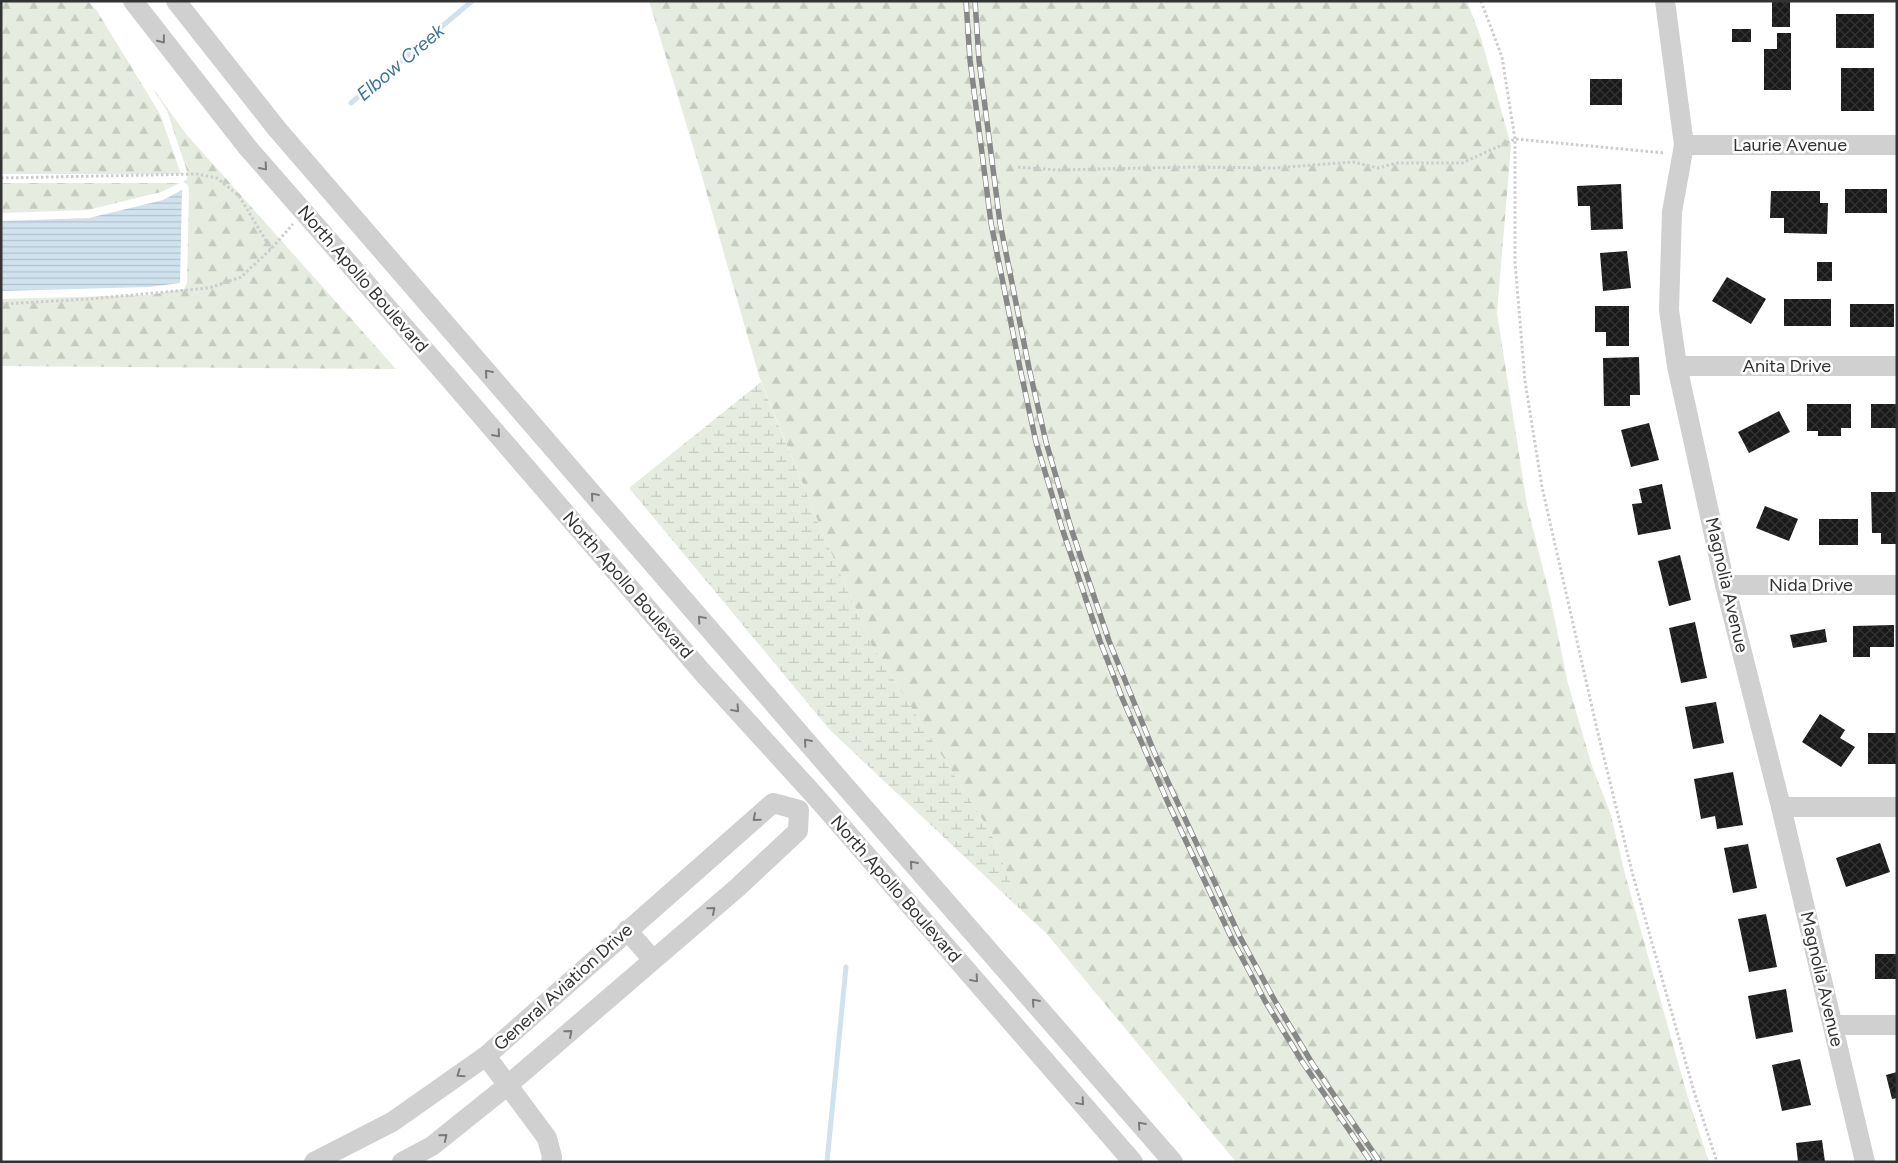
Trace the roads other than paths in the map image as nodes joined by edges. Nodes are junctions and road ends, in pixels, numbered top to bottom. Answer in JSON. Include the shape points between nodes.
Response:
{"nodes":[{"id":1,"x":132,"y":1,"type":"edge"},
{"id":2,"x":176,"y":1,"type":"edge"},
{"id":3,"x":1665,"y":1,"type":"edge"},
{"id":4,"x":1684,"y":145,"type":"junction"},
{"id":5,"x":1897,"y":145,"type":"edge"},
{"id":6,"x":1677,"y":366,"type":"junction"},
{"id":7,"x":1897,"y":366,"type":"edge"},
{"id":8,"x":1725,"y":585,"type":"junction"},
{"id":9,"x":1897,"y":585,"type":"edge"},
{"id":10,"x":839,"y":779,"type":"junction"},
{"id":11,"x":816,"y":797,"type":"junction"},
{"id":12,"x":1781,"y":807,"type":"junction"},
{"id":13,"x":1897,"y":807,"type":"edge"},
{"id":14,"x":799,"y":810,"type":"junction"},
{"id":15,"x":627,"y":930,"type":"junction"},
{"id":16,"x":653,"y":960,"type":"junction"},
{"id":17,"x":1833,"y":1024,"type":"junction"},
{"id":18,"x":1897,"y":1024,"type":"edge"},
{"id":19,"x":486,"y":1056,"type":"junction"},
{"id":20,"x":508,"y":1085,"type":"junction"},
{"id":21,"x":314,"y":1162,"type":"edge"},
{"id":22,"x":402,"y":1162,"type":"edge"},
{"id":23,"x":551,"y":1162,"type":"edge"},
{"id":24,"x":1133,"y":1162,"type":"edge"},
{"id":25,"x":1173,"y":1162,"type":"edge"},
{"id":26,"x":1865,"y":1162,"type":"edge"}],
"edges":[{"from":1,"to":11,"type":"street","name":"North Apollo Boulevard","one_way":true,"via":[[248,148],[703,673]]},
{"from":10,"to":2,"type":"street","name":"North Apollo Boulevard","one_way":true,"via":[[278,129]]},
{"from":3,"to":4,"type":"street","name":"Magnolia Avenue"},
{"from":4,"to":5,"type":"street","name":"Laurie Avenue"},
{"from":4,"to":6,"type":"street","name":"Magnolia Avenue","via":[[1672,212],[1669,310]]},
{"from":6,"to":7,"type":"street","name":"Anita Drive"},
{"from":6,"to":8,"type":"street","name":"Magnolia Avenue"},
{"from":8,"to":9,"type":"street","name":"Nida Drive"},
{"from":8,"to":12,"type":"street","name":"Magnolia Avenue"},
{"from":10,"to":11,"type":"street"},
{"from":25,"to":10,"type":"street","name":"North Apollo Boulevard","one_way":true},
{"from":11,"to":14,"type":"street"},
{"from":11,"to":24,"type":"street","name":"North Apollo Boulevard","one_way":true},
{"from":12,"to":13,"type":"street"},
{"from":12,"to":17,"type":"street","name":"Magnolia Avenue"},
{"from":14,"to":15,"type":"street","name":"General Aviation Drive","one_way":true,"via":[[773,803]]},
{"from":16,"to":14,"type":"street","name":"General Aviation Drive","one_way":true,"via":[[798,831]]},
{"from":15,"to":16,"type":"street"},
{"from":15,"to":19,"type":"street","name":"General Aviation Drive"},
{"from":20,"to":16,"type":"street","name":"General Aviation Drive","one_way":true},
{"from":17,"to":18,"type":"street"},
{"from":17,"to":26,"type":"street","name":"Magnolia Avenue"},
{"from":19,"to":20,"type":"street"},
{"from":19,"to":21,"type":"street","name":"General Aviation Drive","one_way":true,"via":[[392,1122]]},
{"from":22,"to":20,"type":"street","name":"General Aviation Drive","one_way":true,"via":[[432,1146]]},
{"from":20,"to":23,"type":"street","via":[[547,1138]]}]}
